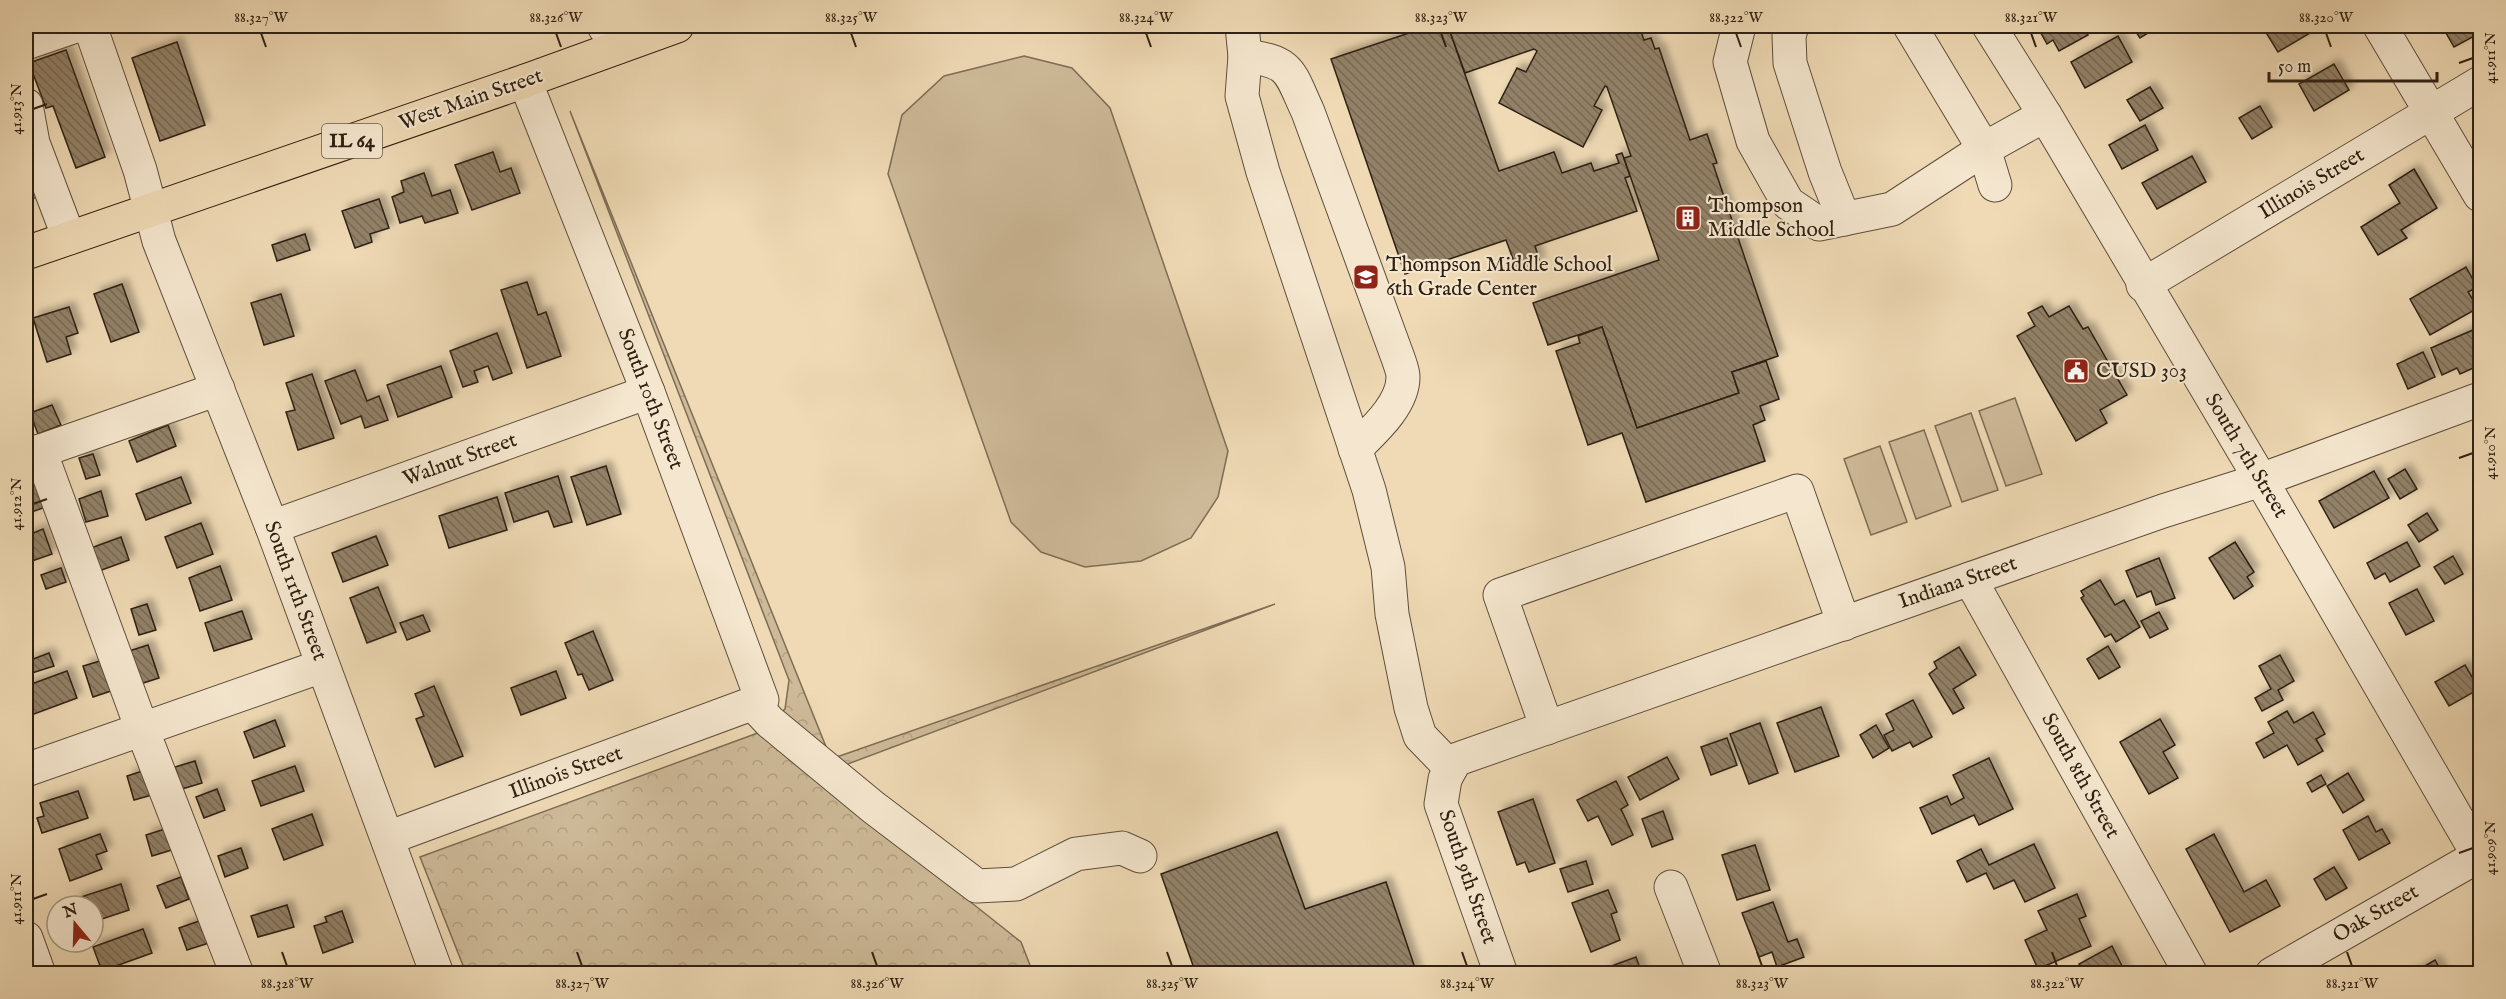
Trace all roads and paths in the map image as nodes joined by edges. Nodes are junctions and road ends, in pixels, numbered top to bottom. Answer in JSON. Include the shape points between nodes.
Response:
{"nodes":[{"id":1,"x":76,"y":26,"type":"edge"},
{"id":2,"x":90,"y":26,"type":"edge"},
{"id":3,"x":677,"y":26,"type":"edge"},
{"id":4,"x":1739,"y":26,"type":"edge"},
{"id":5,"x":1792,"y":26,"type":"edge"},
{"id":6,"x":1910,"y":26,"type":"edge"},
{"id":7,"x":1989,"y":26,"type":"edge"},
{"id":8,"x":2380,"y":26,"type":"edge"},
{"id":9,"x":611,"y":36,"type":"edge"},
{"id":10,"x":1243,"y":41,"type":"edge"},
{"id":11,"x":26,"y":44,"type":"edge"},
{"id":12,"x":525,"y":81,"type":"junction"},
{"id":13,"x":2481,"y":83,"type":"edge"},
{"id":14,"x":26,"y":105,"type":"edge"},
{"id":15,"x":2433,"y":112,"type":"junction"},
{"id":16,"x":2045,"y":116,"type":"junction"},
{"id":17,"x":1984,"y":149,"type":"junction"},
{"id":18,"x":1995,"y":185,"type":"dead end"},
{"id":19,"x":2481,"y":195,"type":"edge"},
{"id":20,"x":150,"y":210,"type":"junction"},
{"id":21,"x":1844,"y":219,"type":"junction"},
{"id":22,"x":69,"y":238,"type":"junction"},
{"id":23,"x":26,"y":253,"type":"edge"},
{"id":24,"x":2144,"y":285,"type":"junction"},
{"id":25,"x":218,"y":389,"type":"junction"},
{"id":26,"x":648,"y":392,"type":"junction"},
{"id":27,"x":2481,"y":399,"type":"edge"},
{"id":28,"x":1355,"y":449,"type":"junction"},
{"id":29,"x":33,"y":453,"type":"edge"},
{"id":30,"x":2260,"y":480,"type":"junction"},
{"id":31,"x":272,"y":527,"type":"junction"},
{"id":32,"x":1970,"y":579,"type":"junction"},
{"id":33,"x":1844,"y":624,"type":"junction"},
{"id":34,"x":322,"y":666,"type":"junction"},
{"id":35,"x":748,"y":705,"type":"junction"},
{"id":36,"x":1547,"y":728,"type":"junction"},
{"id":37,"x":142,"y":729,"type":"junction"},
{"id":38,"x":26,"y":770,"type":"edge"},
{"id":39,"x":1448,"y":773,"type":"junction"},
{"id":40,"x":388,"y":838,"type":"junction"},
{"id":41,"x":1140,"y":856,"type":"dead end"},
{"id":42,"x":2480,"y":856,"type":"edge"},
{"id":43,"x":1671,"y":887,"type":"dead end"},
{"id":44,"x":26,"y":938,"type":"edge"},
{"id":45,"x":39,"y":974,"type":"edge"},
{"id":46,"x":237,"y":974,"type":"edge"},
{"id":47,"x":437,"y":974,"type":"edge"},
{"id":48,"x":1501,"y":974,"type":"edge"},
{"id":49,"x":1704,"y":974,"type":"edge"},
{"id":50,"x":2191,"y":974,"type":"edge"},
{"id":51,"x":2272,"y":974,"type":"edge"}],
"edges":[{"from":1,"to":11,"type":"street"},
{"from":2,"to":20,"type":"street","name":"South 11th Street"},
{"from":3,"to":9,"type":"main road","name":"West Main Street","number":"IL 64"},
{"from":4,"to":21,"type":"street","via":[[1730,62],[1753,141],[1788,203],[1819,224]]},
{"from":5,"to":21,"type":"street","via":[[1790,63]]},
{"from":6,"to":17,"type":"street"},
{"from":7,"to":16,"type":"street","name":"South 7th Street"},
{"from":8,"to":15,"type":"street"},
{"from":9,"to":12,"type":"main road","name":"West Main Street","number":"IL 64"},
{"from":10,"to":28,"type":"street","via":[[1242,96],[1263,172]]},
{"from":10,"to":28,"type":"street","via":[[1277,61],[1294,83],[1398,358],[1403,377],[1400,393],[1384,418]]},
{"from":12,"to":20,"type":"main road","name":"West Main Street","number":"IL 64"},
{"from":12,"to":26,"type":"street","name":"South 10th Street"},
{"from":13,"to":15,"type":"street","name":"Illinois Street"},
{"from":14,"to":22,"type":"street","via":[[33,142]]},
{"from":15,"to":19,"type":"street"},
{"from":15,"to":24,"type":"street","name":"Illinois Street"},
{"from":16,"to":17,"type":"street"},
{"from":16,"to":24,"type":"street","name":"South 7th Street"},
{"from":17,"to":18,"type":"street"},
{"from":17,"to":21,"type":"street","via":[[1892,209]]},
{"from":20,"to":22,"type":"main road","name":"West Main Street","number":"IL 64"},
{"from":20,"to":25,"type":"street","name":"South 11th Street"},
{"from":22,"to":23,"type":"main road","name":"West Main Street","number":"IL 64"},
{"from":24,"to":30,"type":"street","name":"South 7th Street"},
{"from":25,"to":29,"type":"street"},
{"from":25,"to":31,"type":"street","name":"South 11th Street"},
{"from":26,"to":31,"type":"street","name":"Walnut Street"},
{"from":26,"to":35,"type":"street","name":"South 10th Street","via":[[762,700]]},
{"from":27,"to":30,"type":"street","name":"Indiana Street"},
{"from":28,"to":39,"type":"street","via":[[1388,567],[1392,614],[1411,708],[1420,736]]},
{"from":29,"to":37,"type":"street"},
{"from":30,"to":32,"type":"street","name":"Indiana Street"},
{"from":30,"to":42,"type":"street","name":"South 7th Street"},
{"from":31,"to":34,"type":"street","name":"South 11th Street"},
{"from":32,"to":33,"type":"street","name":"Indiana Street"},
{"from":32,"to":50,"type":"street","name":"South 8th Street"},
{"from":33,"to":36,"type":"street","name":"Indiana Street"},
{"from":33,"to":36,"type":"street","via":[[1797,491],[1753,506],[1500,595]]},
{"from":34,"to":37,"type":"street"},
{"from":34,"to":40,"type":"street","name":"South 11th Street"},
{"from":35,"to":40,"type":"street","name":"Illinois Street"},
{"from":35,"to":41,"type":"street","via":[[978,886],[1016,884],[1076,854],[1122,848]]},
{"from":36,"to":39,"type":"street","name":"Indiana Street","via":[[1455,760]]},
{"from":37,"to":38,"type":"street"},
{"from":37,"to":46,"type":"street"},
{"from":39,"to":48,"type":"street","name":"South 9th Street","via":[[1441,804]]},
{"from":40,"to":47,"type":"street","name":"South 11th Street"},
{"from":42,"to":51,"type":"street","name":"Oak Street"},
{"from":43,"to":49,"type":"street"},
{"from":44,"to":45,"type":"street"}]}
